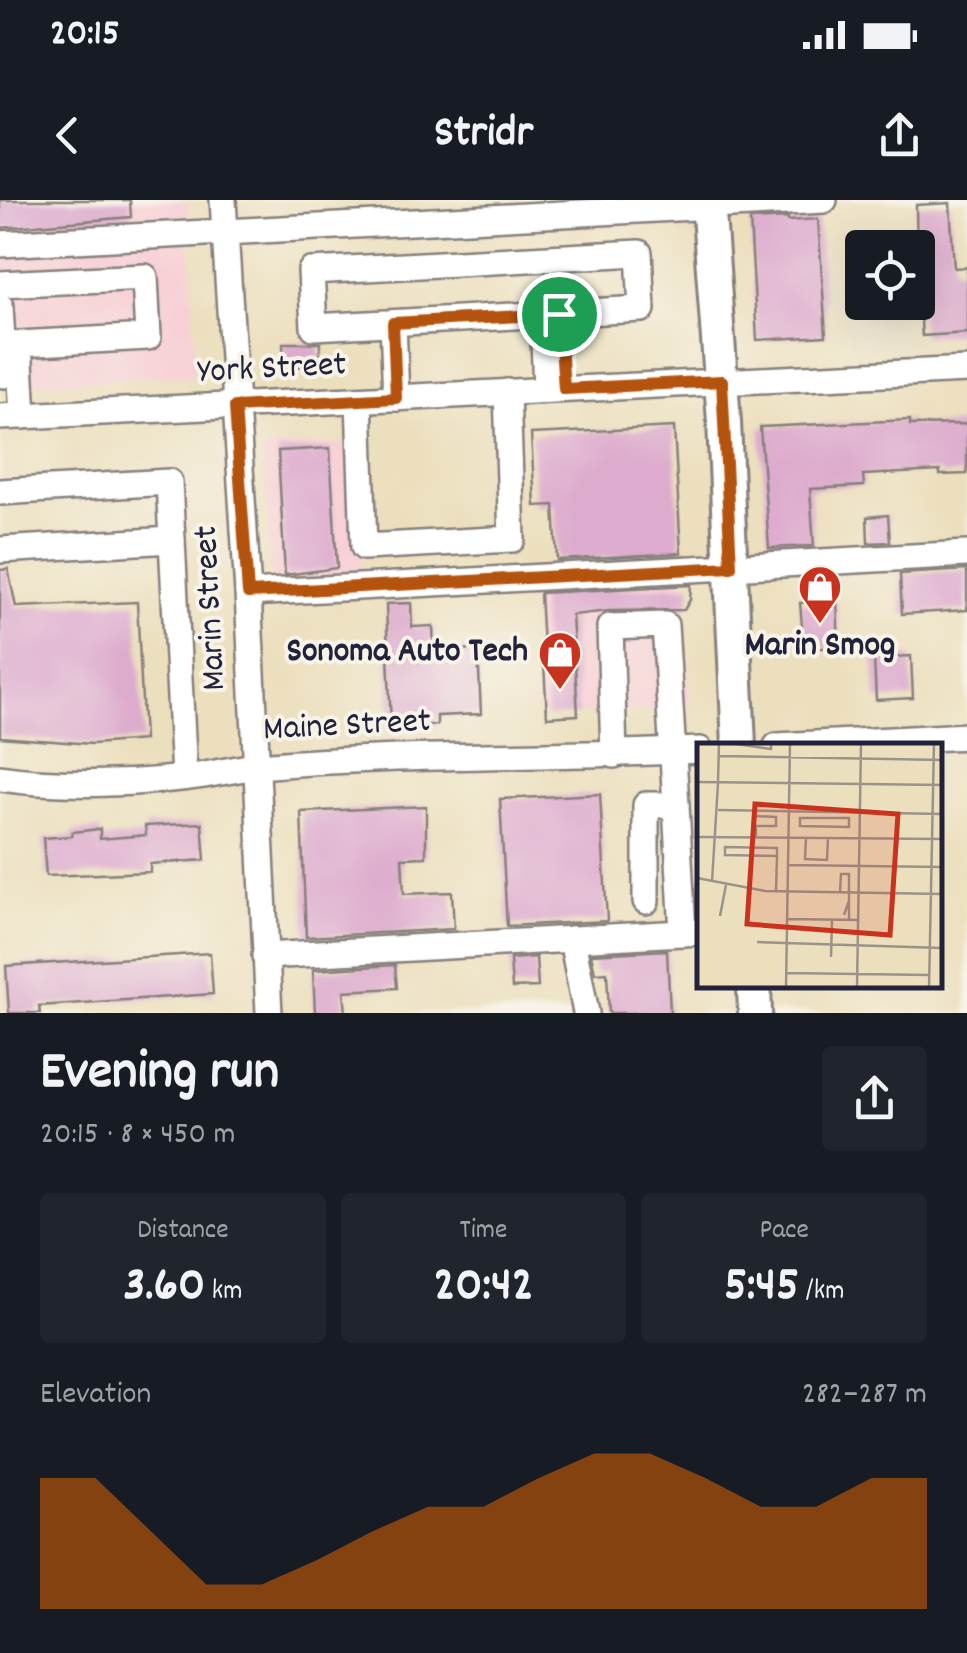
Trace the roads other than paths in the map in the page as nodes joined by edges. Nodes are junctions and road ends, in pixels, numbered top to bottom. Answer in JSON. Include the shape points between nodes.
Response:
{"nodes":[{"id":1,"x":223,"y":200,"type":"edge"},
{"id":2,"x":824,"y":200,"type":"edge"},
{"id":3,"x":708,"y":203,"type":"edge"},
{"id":4,"x":224,"y":231,"type":"junction"},
{"id":5,"x":0,"y":244,"type":"edge"},
{"id":6,"x":0,"y":284,"type":"edge"},
{"id":7,"x":0,"y":306,"type":"edge"},
{"id":8,"x":551,"y":314,"type":"junction"},
{"id":9,"x":401,"y":323,"type":"junction"},
{"id":10,"x":967,"y":370,"type":"edge"},
{"id":11,"x":722,"y":381,"type":"junction"},
{"id":12,"x":555,"y":390,"type":"junction"},
{"id":13,"x":506,"y":392,"type":"junction"},
{"id":14,"x":404,"y":398,"type":"junction"},
{"id":15,"x":359,"y":400,"type":"junction"},
{"id":16,"x":235,"y":407,"type":"junction"},
{"id":17,"x":10,"y":417,"type":"edge"},
{"id":18,"x":0,"y":492,"type":"edge"},
{"id":19,"x":172,"y":540,"type":"junction"},
{"id":20,"x":0,"y":550,"type":"edge"},
{"id":21,"x":967,"y":554,"type":"edge"},
{"id":22,"x":731,"y":567,"type":"junction"},
{"id":23,"x":248,"y":593,"type":"junction"},
{"id":24,"x":967,"y":736,"type":"edge"},
{"id":25,"x":739,"y":743,"type":"edge"},
{"id":26,"x":834,"y":743,"type":"edge"},
{"id":27,"x":697,"y":750,"type":"edge"},
{"id":28,"x":672,"y":752,"type":"junction"},
{"id":29,"x":614,"y":755,"type":"junction"},
{"id":30,"x":256,"y":766,"type":"junction"},
{"id":31,"x":184,"y":777,"type":"junction"},
{"id":32,"x":0,"y":778,"type":"edge"},
{"id":33,"x":676,"y":805,"type":"junction"},
{"id":34,"x":646,"y":902,"type":"dead end"},
{"id":35,"x":691,"y":932,"type":"edge"},
{"id":36,"x":572,"y":938,"type":"junction"},
{"id":37,"x":265,"y":956,"type":"junction"},
{"id":38,"x":269,"y":1013,"type":"edge"},
{"id":39,"x":586,"y":1013,"type":"edge"}],
"edges":[{"from":1,"to":4,"type":"street","name":"Marin Street"},
{"from":2,"to":3,"type":"street"},
{"from":3,"to":4,"type":"street"},
{"from":3,"to":11,"type":"main road"},
{"from":4,"to":5,"type":"street"},
{"from":4,"to":16,"type":"street","name":"Marin Street"},
{"from":6,"to":17,"type":"street","via":[[145,277],[148,337],[19,344]]},
{"from":7,"to":17,"type":"street"},
{"from":8,"to":9,"type":"street"},
{"from":8,"to":9,"type":"street","via":[[642,309],[639,253],[311,271],[314,328]]},
{"from":8,"to":12,"type":"street"},
{"from":9,"to":14,"type":"street"},
{"from":10,"to":11,"type":"street","name":"York Street"},
{"from":11,"to":12,"type":"street","name":"York Street"},
{"from":11,"to":22,"type":"main road"},
{"from":12,"to":13,"type":"street","name":"York Street"},
{"from":13,"to":14,"type":"street","name":"York Street"},
{"from":13,"to":15,"type":"street","via":[[512,539],[364,546]]},
{"from":14,"to":15,"type":"street","name":"York Street"},
{"from":15,"to":16,"type":"street","name":"York Street"},
{"from":16,"to":17,"type":"street","name":"York Street"},
{"from":16,"to":23,"type":"street","name":"Marin Street"},
{"from":18,"to":19,"type":"street","via":[[169,482]]},
{"from":19,"to":20,"type":"street"},
{"from":19,"to":31,"type":"street"},
{"from":21,"to":22,"type":"street"},
{"from":22,"to":23,"type":"street"},
{"from":22,"to":25,"type":"main road"},
{"from":23,"to":30,"type":"street","name":"Marin Street"},
{"from":24,"to":26,"type":"street"},
{"from":27,"to":28,"type":"street","name":"Maine Street"},
{"from":28,"to":29,"type":"street","name":"Maine Street"},
{"from":28,"to":29,"type":"street","via":[[664,625],[610,627]]},
{"from":28,"to":33,"type":"street"},
{"from":29,"to":30,"type":"street","name":"Maine Street"},
{"from":30,"to":31,"type":"street","name":"Maine Street"},
{"from":30,"to":37,"type":"street","name":"Marin Street"},
{"from":31,"to":32,"type":"street","name":"Maine Street"},
{"from":33,"to":34,"type":"street","via":[[646,805]]},
{"from":33,"to":35,"type":"street"},
{"from":35,"to":36,"type":"street"},
{"from":36,"to":37,"type":"street"},
{"from":36,"to":39,"type":"street"},
{"from":37,"to":38,"type":"street","name":"Marin Street"}]}
